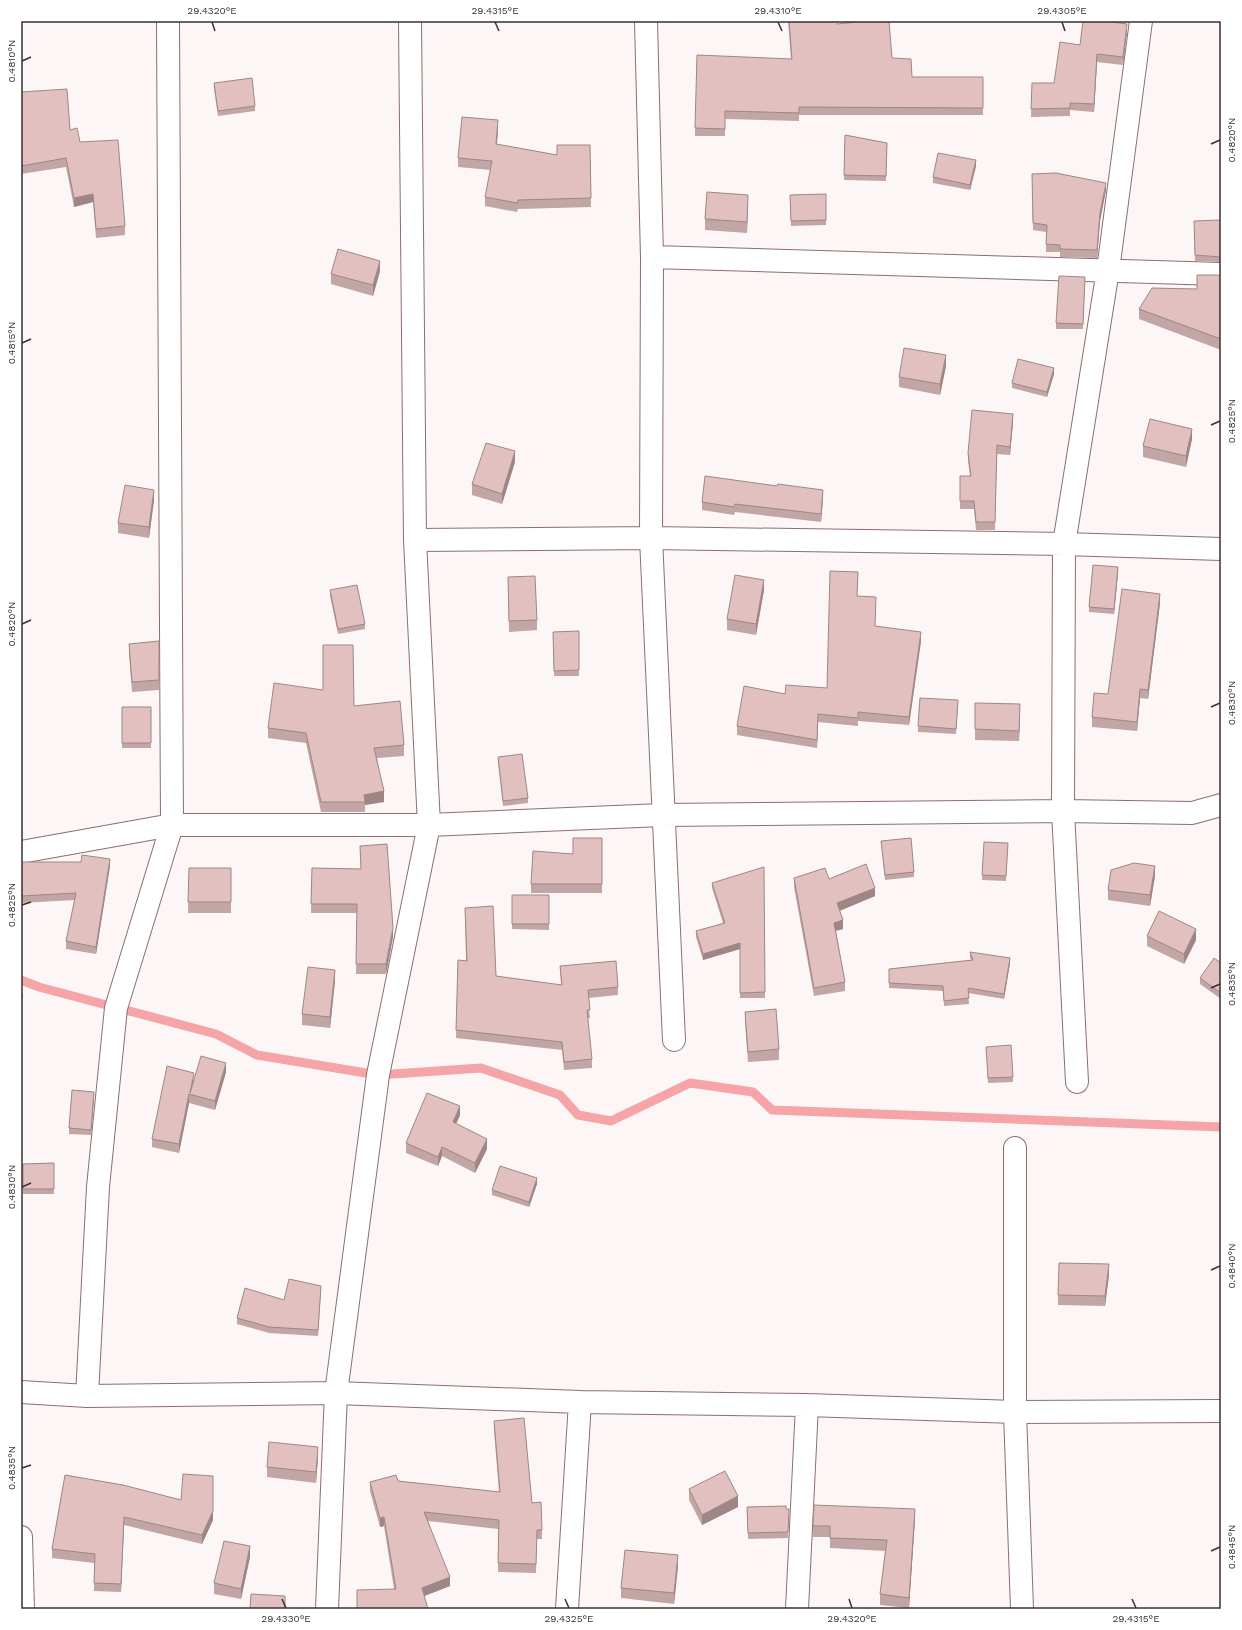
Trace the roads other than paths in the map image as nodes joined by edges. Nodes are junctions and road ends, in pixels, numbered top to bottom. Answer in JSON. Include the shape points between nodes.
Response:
{"nodes":[{"id":1,"x":168,"y":21,"type":"edge"},
{"id":2,"x":410,"y":21,"type":"edge"},
{"id":3,"x":646,"y":21,"type":"edge"},
{"id":4,"x":1141,"y":21,"type":"edge"},
{"id":5,"x":652,"y":257,"type":"junction"},
{"id":6,"x":1108,"y":270,"type":"junction"},
{"id":7,"x":1221,"y":274,"type":"edge"},
{"id":8,"x":651,"y":538,"type":"junction"},
{"id":9,"x":415,"y":540,"type":"junction"},
{"id":10,"x":1064,"y":544,"type":"junction"},
{"id":11,"x":1221,"y":549,"type":"edge"},
{"id":12,"x":1221,"y":805,"type":"edge"},
{"id":13,"x":1063,"y":811,"type":"junction"},
{"id":14,"x":662,"y":815,"type":"junction"},
{"id":15,"x":172,"y":824,"type":"junction"},
{"id":16,"x":429,"y":825,"type":"junction"},
{"id":17,"x":21,"y":852,"type":"edge"},
{"id":18,"x":674,"y":1040,"type":"dead end"},
{"id":19,"x":1077,"y":1082,"type":"dead end"},
{"id":20,"x":1015,"y":1148,"type":"dead end"},
{"id":21,"x":21,"y":1392,"type":"edge"},
{"id":22,"x":336,"y":1393,"type":"junction"},
{"id":23,"x":87,"y":1396,"type":"junction"},
{"id":24,"x":580,"y":1402,"type":"junction"},
{"id":25,"x":807,"y":1405,"type":"junction"},
{"id":26,"x":1221,"y":1411,"type":"edge"},
{"id":27,"x":1015,"y":1412,"type":"junction"},
{"id":28,"x":21,"y":1537,"type":"edge"},
{"id":29,"x":23,"y":1609,"type":"edge"},
{"id":30,"x":327,"y":1609,"type":"edge"},
{"id":31,"x":567,"y":1609,"type":"edge"},
{"id":32,"x":797,"y":1609,"type":"edge"},
{"id":33,"x":1022,"y":1609,"type":"edge"}],
"edges":[{"from":1,"to":15,"type":"street"},
{"from":2,"to":9,"type":"street"},
{"from":3,"to":5,"type":"street"},
{"from":4,"to":6,"type":"street"},
{"from":5,"to":6,"type":"street"},
{"from":5,"to":8,"type":"street"},
{"from":6,"to":7,"type":"street"},
{"from":6,"to":10,"type":"street"},
{"from":8,"to":9,"type":"street"},
{"from":8,"to":10,"type":"street"},
{"from":8,"to":14,"type":"street"},
{"from":9,"to":16,"type":"street"},
{"from":10,"to":11,"type":"street"},
{"from":10,"to":13,"type":"street"},
{"from":12,"to":13,"type":"street","via":[[1192,813]]},
{"from":13,"to":14,"type":"street"},
{"from":13,"to":19,"type":"street"},
{"from":14,"to":16,"type":"street"},
{"from":14,"to":18,"type":"street"},
{"from":15,"to":16,"type":"street"},
{"from":15,"to":17,"type":"street"},
{"from":15,"to":23,"type":"street","via":[[116,1008],[98,1187]]},
{"from":16,"to":22,"type":"street","via":[[378,1075]]},
{"from":20,"to":27,"type":"street"},
{"from":21,"to":23,"type":"street"},
{"from":22,"to":23,"type":"street"},
{"from":22,"to":24,"type":"street"},
{"from":22,"to":30,"type":"street"},
{"from":24,"to":25,"type":"street"},
{"from":24,"to":31,"type":"street"},
{"from":25,"to":27,"type":"street"},
{"from":25,"to":32,"type":"street"},
{"from":26,"to":27,"type":"street"},
{"from":27,"to":33,"type":"street"},
{"from":28,"to":29,"type":"street"}]}
